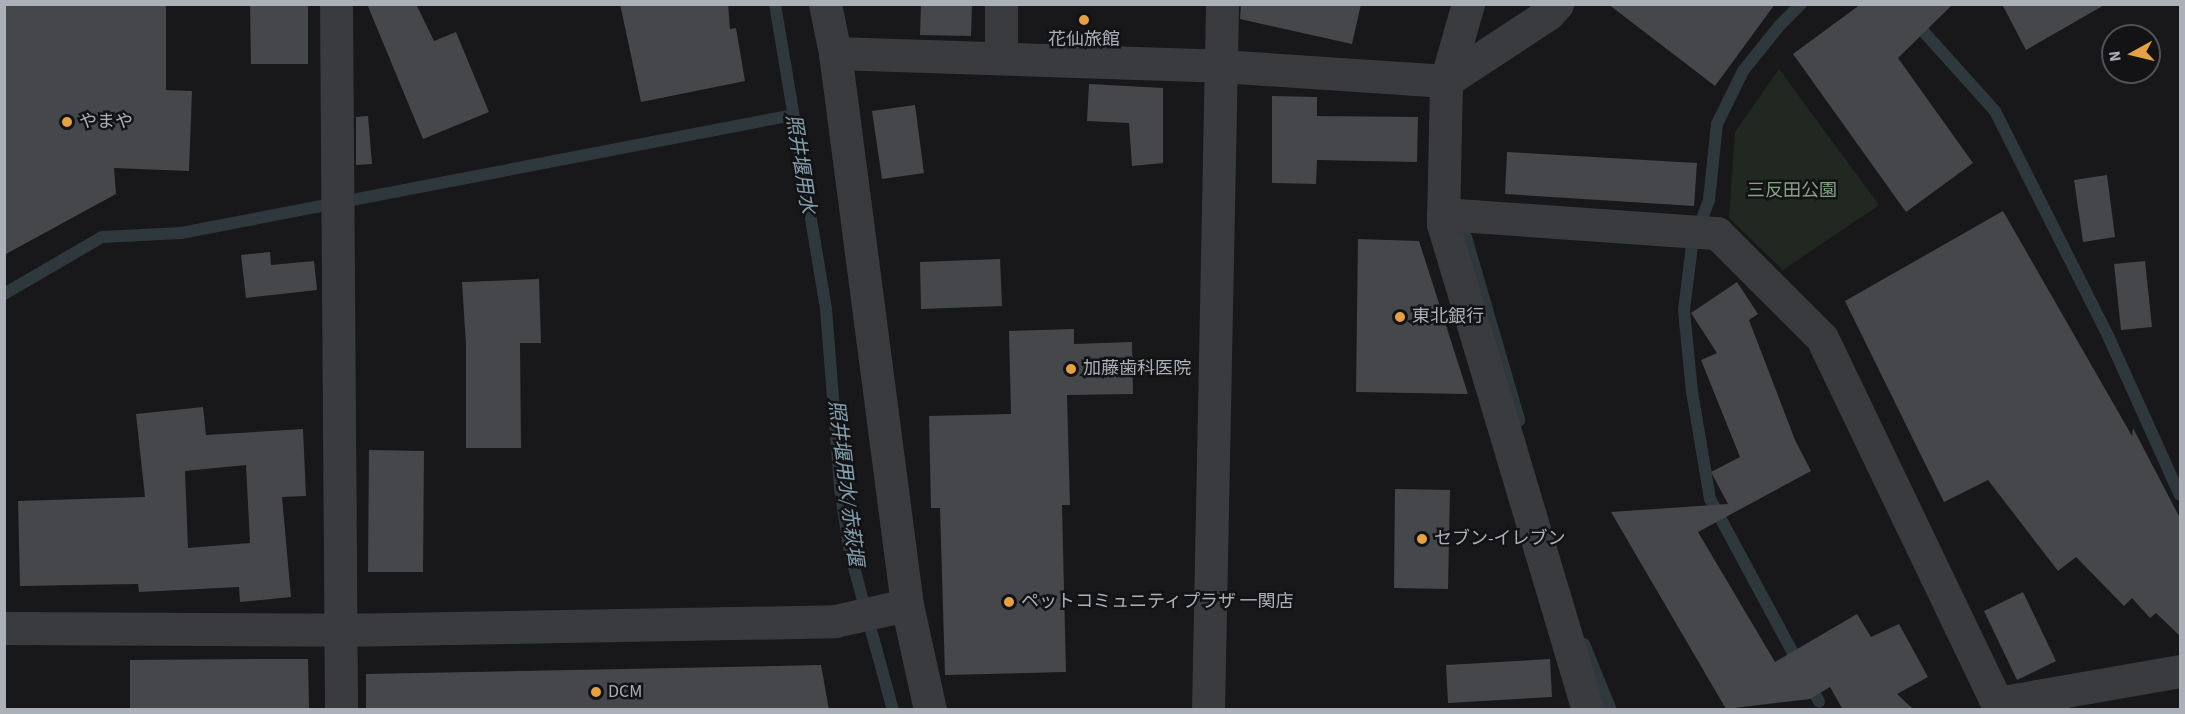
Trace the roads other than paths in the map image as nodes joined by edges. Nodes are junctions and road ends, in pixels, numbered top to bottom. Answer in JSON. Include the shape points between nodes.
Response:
{"nodes":[{"id":1,"x":336,"y":4,"type":"edge"},
{"id":2,"x":825,"y":4,"type":"edge"},
{"id":3,"x":1001,"y":4,"type":"edge"},
{"id":4,"x":1222,"y":4,"type":"edge"},
{"id":5,"x":1468,"y":4,"type":"edge"},
{"id":6,"x":1557,"y":4,"type":"edge"},
{"id":7,"x":835,"y":53,"type":"junction"},
{"id":8,"x":1001,"y":58,"type":"junction"},
{"id":9,"x":1221,"y":66,"type":"junction"},
{"id":10,"x":1446,"y":81,"type":"junction"},
{"id":11,"x":1443,"y":214,"type":"junction"},
{"id":12,"x":907,"y":605,"type":"junction"},
{"id":13,"x":4,"y":628,"type":"edge"},
{"id":14,"x":340,"y":630,"type":"junction"},
{"id":15,"x":2181,"y":671,"type":"edge"},
{"id":16,"x":341,"y":710,"type":"edge"},
{"id":17,"x":930,"y":710,"type":"edge"},
{"id":18,"x":1208,"y":710,"type":"edge"},
{"id":19,"x":1588,"y":710,"type":"edge"}],
"edges":[{"from":1,"to":14,"type":"street"},
{"from":2,"to":7,"type":"street"},
{"from":3,"to":8,"type":"street"},
{"from":4,"to":9,"type":"street"},
{"from":5,"to":10,"type":"street"},
{"from":6,"to":10,"type":"street","via":[[1548,14]]},
{"from":7,"to":8,"type":"street"},
{"from":7,"to":12,"type":"street"},
{"from":8,"to":9,"type":"street"},
{"from":9,"to":10,"type":"street"},
{"from":9,"to":18,"type":"street"},
{"from":10,"to":11,"type":"street"},
{"from":11,"to":15,"type":"street","via":[[1718,233],[1822,338],[1997,703]]},
{"from":11,"to":19,"type":"street"},
{"from":12,"to":14,"type":"street","via":[[835,621]]},
{"from":12,"to":17,"type":"street"},
{"from":13,"to":14,"type":"street"},
{"from":14,"to":16,"type":"street"}]}
